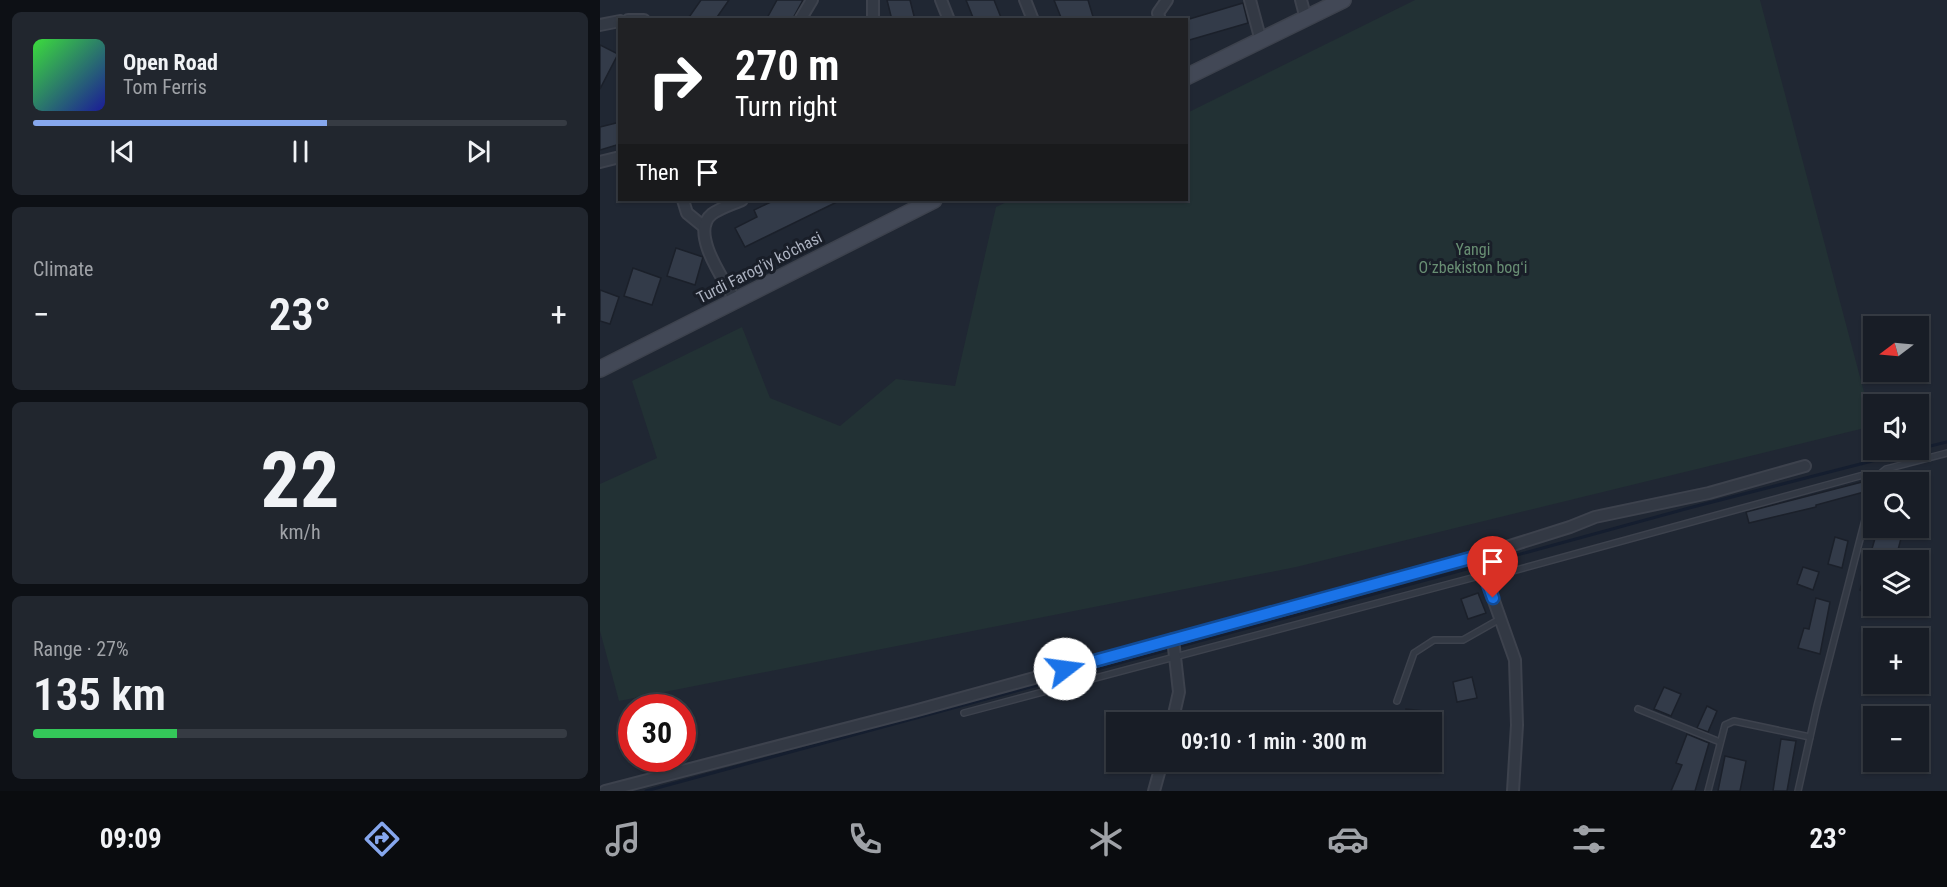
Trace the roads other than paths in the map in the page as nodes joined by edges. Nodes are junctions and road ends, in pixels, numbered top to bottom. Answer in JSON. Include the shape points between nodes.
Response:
{"nodes":[{"id":1,"x":812,"y":0,"type":"edge"},
{"id":2,"x":873,"y":0,"type":"edge"},
{"id":3,"x":941,"y":0,"type":"edge"},
{"id":4,"x":1025,"y":0,"type":"edge"},
{"id":5,"x":1167,"y":0,"type":"edge"},
{"id":6,"x":1250,"y":0,"type":"edge"},
{"id":7,"x":1301,"y":0,"type":"edge"},
{"id":8,"x":1343,"y":0,"type":"edge"},
{"id":9,"x":801,"y":18,"type":"edge"},
{"id":10,"x":873,"y":18,"type":"edge"},
{"id":11,"x":949,"y":18,"type":"edge"},
{"id":12,"x":1032,"y":18,"type":"edge"},
{"id":13,"x":1159,"y":18,"type":"edge"},
{"id":14,"x":1306,"y":19,"type":"junction"},
{"id":15,"x":618,"y":21,"type":"edge"},
{"id":16,"x":600,"y":25,"type":"edge"},
{"id":17,"x":1262,"y":41,"type":"junction"},
{"id":18,"x":1188,"y":76,"type":"edge"},
{"id":19,"x":618,"y":158,"type":"edge"},
{"id":20,"x":600,"y":162,"type":"edge"},
{"id":21,"x":683,"y":201,"type":"edge"},
{"id":22,"x":739,"y":201,"type":"edge"},
{"id":23,"x":929,"y":201,"type":"edge"},
{"id":24,"x":703,"y":226,"type":"junction"},
{"id":25,"x":735,"y":300,"type":"junction"},
{"id":26,"x":600,"y":369,"type":"edge"},
{"id":27,"x":1947,"y":453,"type":"edge"},
{"id":28,"x":1805,"y":466,"type":"dead end"},
{"id":29,"x":1883,"y":472,"type":"edge"},
{"id":30,"x":1863,"y":475,"type":"edge"},
{"id":31,"x":1863,"y":526,"type":"edge"},
{"id":32,"x":1478,"y":556,"type":"junction"},
{"id":33,"x":1484,"y":575,"type":"junction"},
{"id":34,"x":1501,"y":618,"type":"junction"},
{"id":35,"x":1175,"y":648,"type":"junction"},
{"id":36,"x":1397,"y":701,"type":"dead end"},
{"id":37,"x":1638,"y":710,"type":"dead end"},
{"id":38,"x":1174,"y":712,"type":"edge"},
{"id":39,"x":964,"y":713,"type":"dead end"},
{"id":40,"x":1810,"y":737,"type":"junction"},
{"id":41,"x":1720,"y":741,"type":"junction"},
{"id":42,"x":1159,"y":772,"type":"edge"},
{"id":43,"x":605,"y":791,"type":"edge"},
{"id":44,"x":1154,"y":791,"type":"edge"},
{"id":45,"x":1513,"y":791,"type":"edge"},
{"id":46,"x":1708,"y":791,"type":"edge"},
{"id":47,"x":1798,"y":791,"type":"edge"}],
"edges":[{"from":1,"to":9,"type":"street"},
{"from":2,"to":10,"type":"street"},
{"from":3,"to":11,"type":"street"},
{"from":4,"to":12,"type":"street"},
{"from":5,"to":13,"type":"street","via":[[1158,13]]},
{"from":6,"to":17,"type":"street"},
{"from":7,"to":14,"type":"street"},
{"from":8,"to":14,"type":"main road"},
{"from":14,"to":17,"type":"main road"},
{"from":15,"to":16,"type":"street"},
{"from":17,"to":18,"type":"main road"},
{"from":19,"to":20,"type":"street"},
{"from":21,"to":24,"type":"street","via":[[687,213]]},
{"from":22,"to":24,"type":"street","via":[[711,214]]},
{"from":23,"to":25,"type":"main road","name":"Turdi Farog'iy ko'chasi"},
{"from":24,"to":25,"type":"street","via":[[704,241]]},
{"from":25,"to":26,"type":"main road","name":"Turdi Farog'iy ko'chasi"},
{"from":27,"to":29,"type":"lane"},
{"from":28,"to":32,"type":"street","via":[[1709,493],[1595,517]]},
{"from":30,"to":33,"type":"lane"},
{"from":31,"to":40,"type":"lane"},
{"from":32,"to":33,"type":"street"},
{"from":32,"to":35,"type":"street"},
{"from":33,"to":34,"type":"street"},
{"from":33,"to":35,"type":"lane"},
{"from":34,"to":36,"type":"lane","via":[[1463,640],[1434,640],[1414,653]]},
{"from":34,"to":45,"type":"street","via":[[1515,660]]},
{"from":35,"to":38,"type":"street","via":[[1179,692]]},
{"from":35,"to":39,"type":"lane"},
{"from":35,"to":43,"type":"street"},
{"from":37,"to":41,"type":"lane"},
{"from":40,"to":41,"type":"lane","via":[[1734,721],[1725,725]]},
{"from":40,"to":47,"type":"lane"},
{"from":41,"to":46,"type":"lane"},
{"from":42,"to":44,"type":"street"}]}
